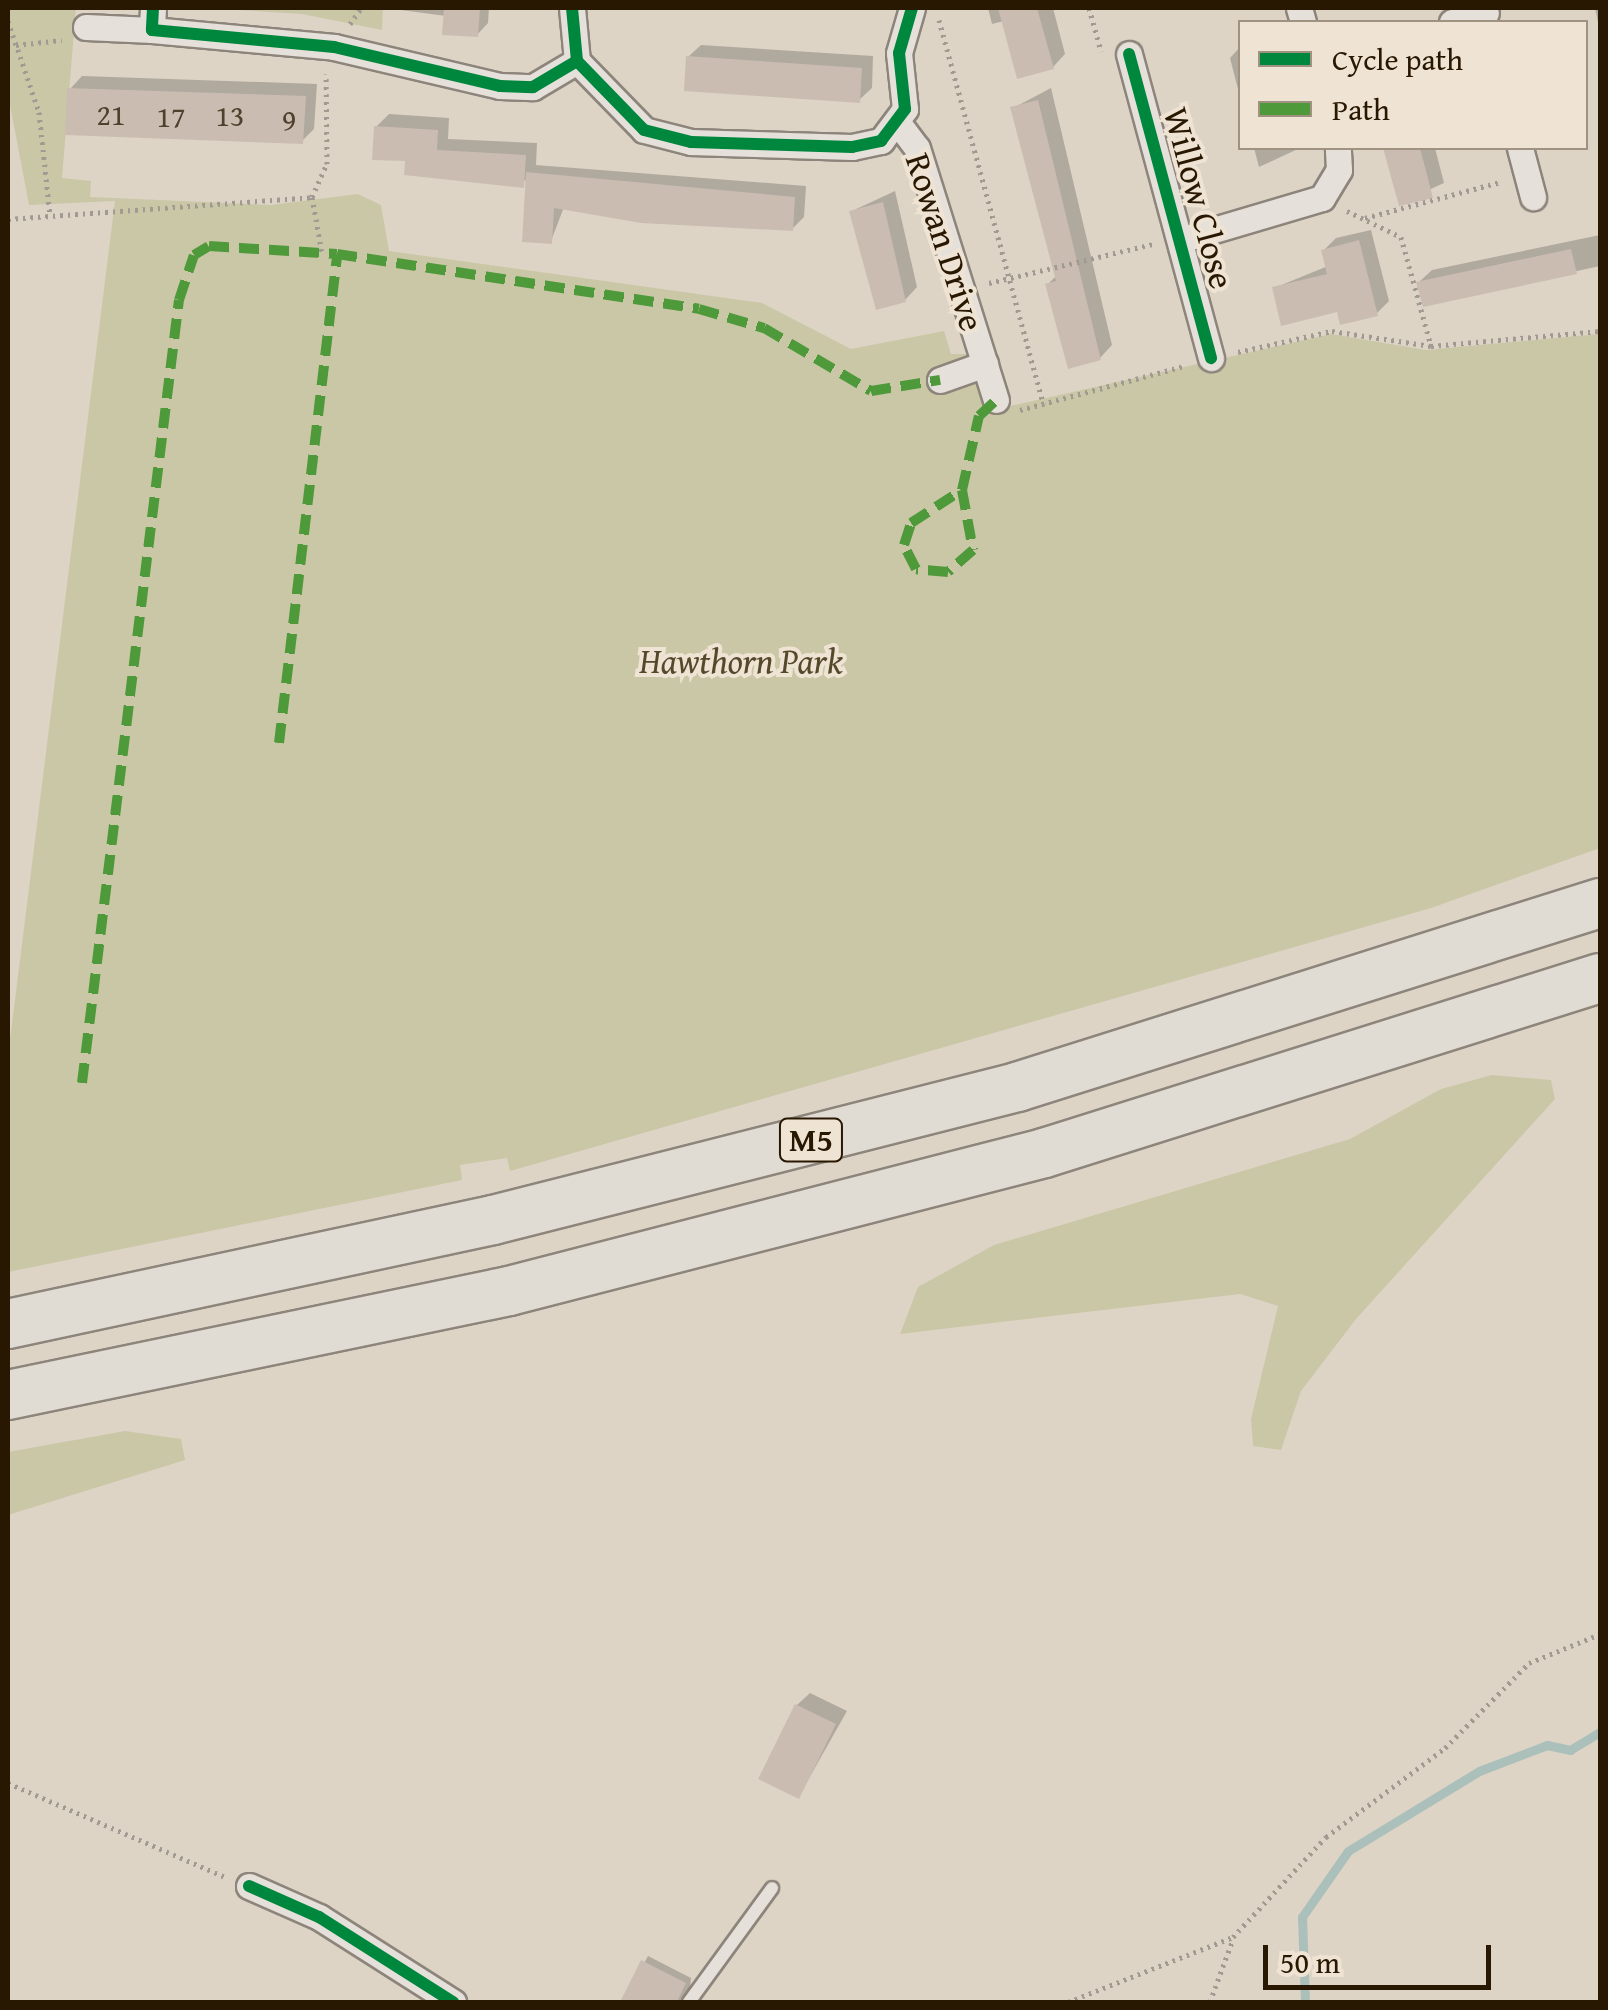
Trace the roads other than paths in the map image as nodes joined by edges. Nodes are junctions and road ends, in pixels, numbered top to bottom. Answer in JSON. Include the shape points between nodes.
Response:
{"nodes":[{"id":1,"x":572,"y":8,"type":"edge"},
{"id":2,"x":912,"y":8,"type":"edge"},
{"id":3,"x":1486,"y":14,"type":"edge"},
{"id":4,"x":153,"y":19,"type":"edge"},
{"id":5,"x":1460,"y":20,"type":"edge"},
{"id":6,"x":86,"y":27,"type":"road end"},
{"id":7,"x":1129,"y":54,"type":"road end"},
{"id":8,"x":577,"y":61,"type":"junction"},
{"id":9,"x":898,"y":123,"type":"junction"},
{"id":10,"x":1338,"y":150,"type":"edge"},
{"id":11,"x":1521,"y":150,"type":"edge"},
{"id":12,"x":1530,"y":186,"type":"road end"},
{"id":13,"x":1180,"y":240,"type":"junction"},
{"id":14,"x":1211,"y":358,"type":"dead end"},
{"id":15,"x":985,"y":364,"type":"junction"},
{"id":16,"x":940,"y":380,"type":"dead end"},
{"id":17,"x":996,"y":400,"type":"dead end"},
{"id":18,"x":1600,"y":903,"type":"edge"},
{"id":19,"x":1600,"y":978,"type":"edge"},
{"id":20,"x":8,"y":1324,"type":"edge"},
{"id":21,"x":8,"y":1395,"type":"edge"},
{"id":22,"x":249,"y":1886,"type":"road end"},
{"id":23,"x":772,"y":1888,"type":"dead end"},
{"id":24,"x":453,"y":2002,"type":"edge"},
{"id":25,"x":688,"y":2002,"type":"edge"}],
"edges":[{"from":1,"to":8,"type":"street"},
{"from":2,"to":9,"type":"street","name":"Rowan Drive"},
{"from":3,"to":5,"type":"street"},
{"from":4,"to":6,"type":"street"},
{"from":4,"to":8,"type":"street","via":[[334,46],[500,86],[533,87]]},
{"from":7,"to":13,"type":"street","name":"Willow Close"},
{"from":8,"to":9,"type":"street","via":[[610,105],[644,130],[691,142],[852,147],[881,141]]},
{"from":9,"to":15,"type":"street","name":"Rowan Drive","via":[[917,148]]},
{"from":10,"to":13,"type":"street","name":"Willow Close","via":[[1339,170],[1322,198]]},
{"from":11,"to":12,"type":"street"},
{"from":13,"to":14,"type":"street","name":"Willow Close"},
{"from":15,"to":16,"type":"street","name":"Rowan Drive"},
{"from":15,"to":17,"type":"street","name":"Rowan Drive"},
{"from":18,"to":20,"type":"highway","number":"M5","via":[[1017,1087],[493,1220]]},
{"from":19,"to":21,"type":"highway","number":"M5","via":[[1044,1154],[508,1291]]},
{"from":22,"to":24,"type":"street","via":[[319,1916]]},
{"from":23,"to":25,"type":"lane"}]}
